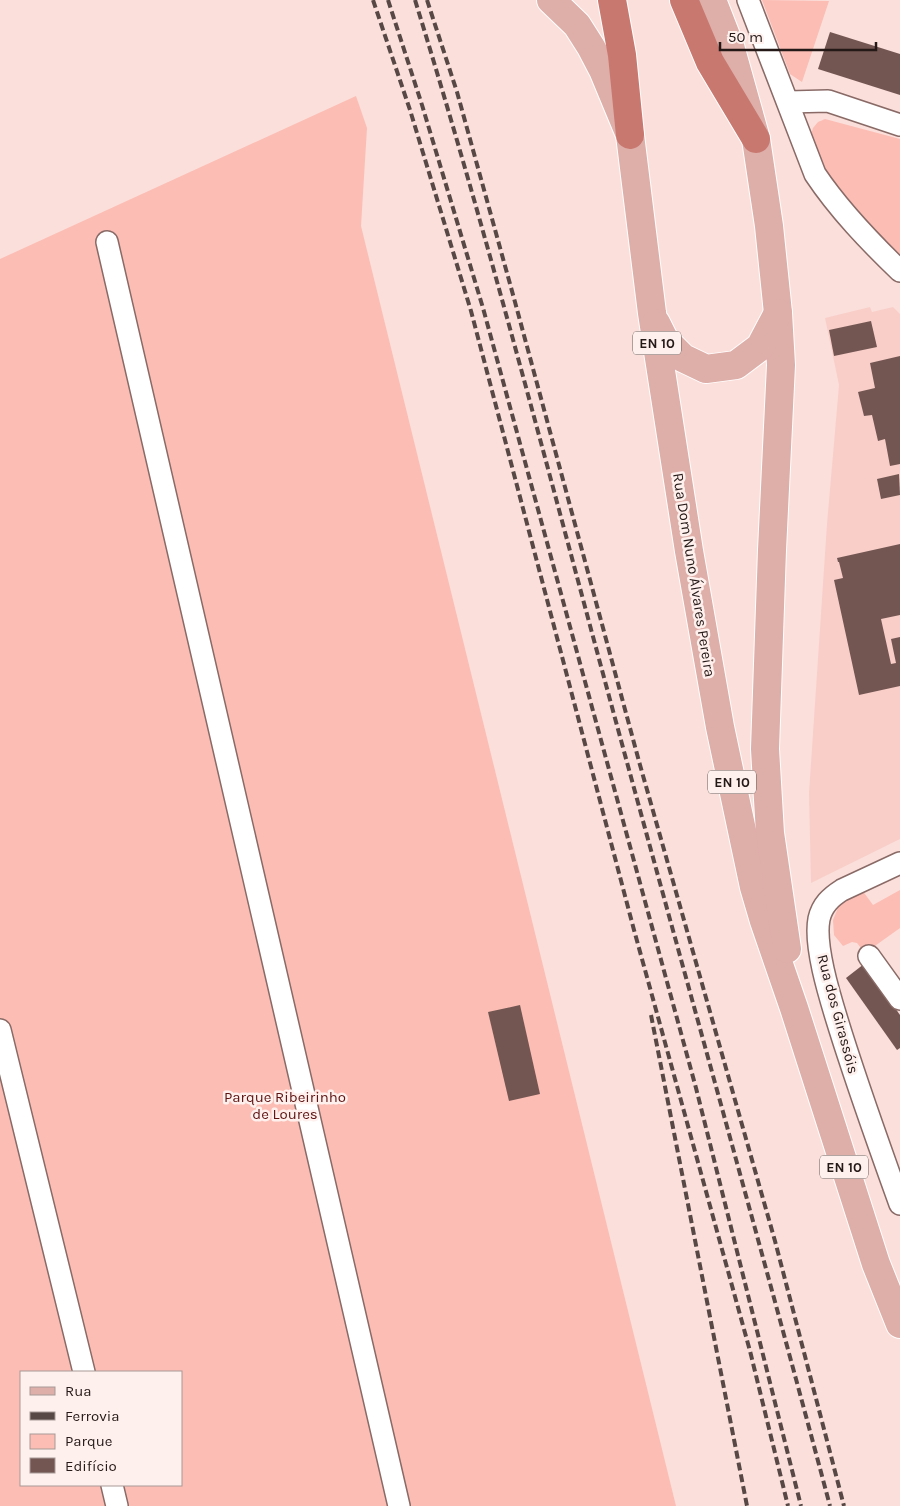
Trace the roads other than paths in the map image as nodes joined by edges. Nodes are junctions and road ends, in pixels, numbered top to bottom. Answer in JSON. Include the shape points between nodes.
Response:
{"nodes":[{"id":1,"x":551,"y":0,"type":"edge"},
{"id":2,"x":612,"y":0,"type":"edge"},
{"id":3,"x":684,"y":0,"type":"edge"},
{"id":4,"x":712,"y":0,"type":"edge"},
{"id":5,"x":748,"y":0,"type":"edge"},
{"id":6,"x":788,"y":102,"type":"junction"},
{"id":7,"x":900,"y":125,"type":"edge"},
{"id":8,"x":630,"y":135,"type":"junction"},
{"id":9,"x":756,"y":139,"type":"junction"},
{"id":10,"x":107,"y":242,"type":"dead end"},
{"id":11,"x":900,"y":271,"type":"edge"},
{"id":12,"x":652,"y":313,"type":"junction"},
{"id":13,"x":778,"y":313,"type":"junction"},
{"id":14,"x":900,"y":863,"type":"edge"},
{"id":15,"x":869,"y":956,"type":"dead end"},
{"id":16,"x":900,"y":999,"type":"edge"},
{"id":17,"x":794,"y":1008,"type":"junction"},
{"id":18,"x":0,"y":1030,"type":"edge"},
{"id":19,"x":900,"y":1204,"type":"edge"},
{"id":20,"x":900,"y":1324,"type":"edge"},
{"id":21,"x":84,"y":1371,"type":"edge"},
{"id":22,"x":112,"y":1486,"type":"edge"},
{"id":23,"x":117,"y":1506,"type":"edge"},
{"id":24,"x":399,"y":1506,"type":"edge"}],
"edges":[{"from":1,"to":8,"type":"main road","number":"EN 10","via":[[577,25],[591,47]]},
{"from":2,"to":8,"type":"highway","number":"EN 10","via":[[622,55]]},
{"from":3,"to":9,"type":"highway","number":"EN 10","via":[[710,62]]},
{"from":4,"to":9,"type":"main road","number":"EN 10","via":[[730,46]]},
{"from":5,"to":6,"type":"street"},
{"from":6,"to":7,"type":"street","via":[[828,101]]},
{"from":6,"to":11,"type":"street","via":[[815,174],[856,226]]},
{"from":8,"to":12,"type":"main road","name":"Rua Dom Nuno Álvares Pereira","number":"EN 10"},
{"from":9,"to":13,"type":"main road","name":"Rua Dom Nuno Álvares Pereira","number":"EN 10"},
{"from":10,"to":24,"type":"street"},
{"from":12,"to":13,"type":"main road","number":"EN 10","via":[[664,339],[683,358],[706,369],[736,365],[760,348]]},
{"from":12,"to":17,"type":"main road","name":"Rua Dom Nuno Álvares Pereira","number":"EN 10","via":[[720,727],[754,887]]},
{"from":13,"to":17,"type":"main road","name":"Rua Dom Nuno Álvares Pereira","number":"EN 10","via":[[781,365],[765,749],[770,834]]},
{"from":14,"to":19,"type":"street","name":"Rua dos Girassóis","via":[[834,895],[826,902],[819,919],[823,966],[833,1006]]},
{"from":15,"to":16,"type":"street"},
{"from":17,"to":20,"type":"main road","name":"Rua Dom Nuno Álvares Pereira","number":"EN 10","via":[[876,1264]]},
{"from":18,"to":21,"type":"street"},
{"from":22,"to":23,"type":"street"}]}
